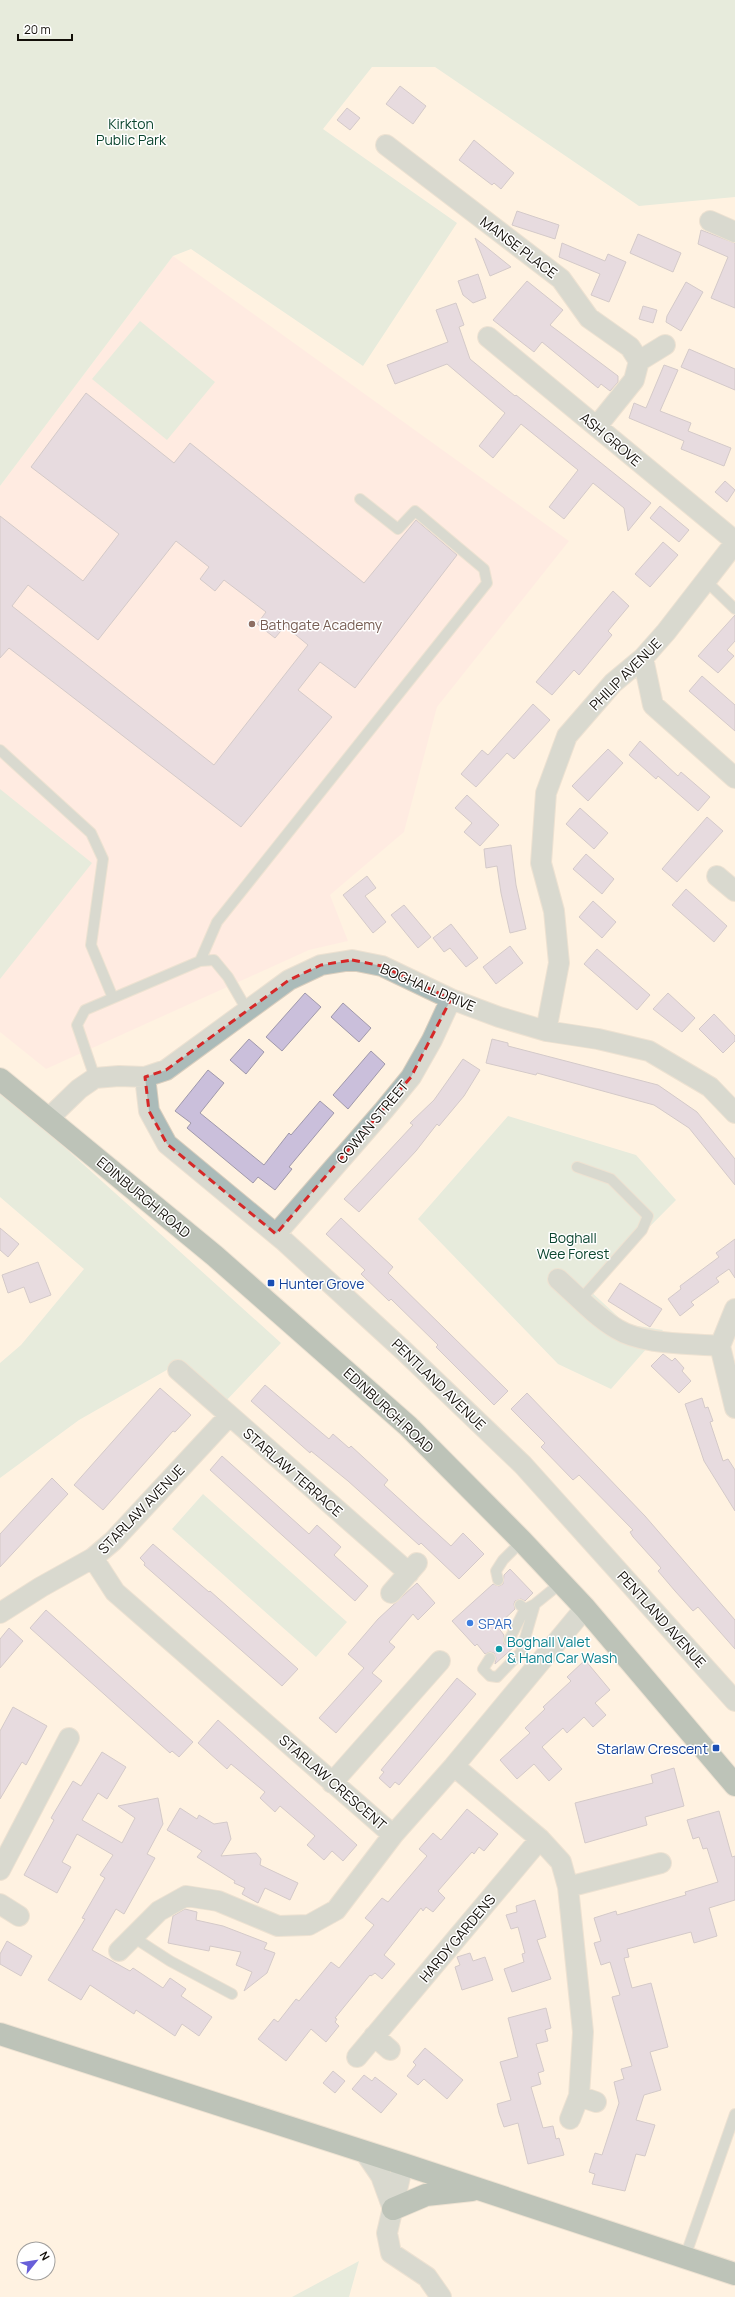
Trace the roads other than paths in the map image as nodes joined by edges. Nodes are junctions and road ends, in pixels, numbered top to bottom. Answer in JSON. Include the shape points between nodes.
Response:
{"nodes":[{"id":1,"x":386,"y":145,"type":"dead end"},
{"id":2,"x":710,"y":221,"type":"dead end"},
{"id":3,"x":735,"y":232,"type":"edge"},
{"id":4,"x":488,"y":337,"type":"dead end"},
{"id":5,"x":665,"y":345,"type":"dead end"},
{"id":6,"x":639,"y":361,"type":"junction"},
{"id":7,"x":596,"y":426,"type":"junction"},
{"id":8,"x":360,"y":499,"type":"dead end"},
{"id":9,"x":735,"y":542,"type":"edge"},
{"id":10,"x":705,"y":580,"type":"junction"},
{"id":11,"x":735,"y":609,"type":"edge"},
{"id":12,"x":643,"y":658,"type":"junction"},
{"id":13,"x":0,"y":750,"type":"edge"},
{"id":14,"x":735,"y":778,"type":"edge"},
{"id":15,"x":200,"y":961,"type":"junction"},
{"id":16,"x":113,"y":998,"type":"junction"},
{"id":17,"x":451,"y":999,"type":"junction"},
{"id":18,"x":247,"y":1010,"type":"junction"},
{"id":19,"x":546,"y":1031,"type":"junction"},
{"id":20,"x":95,"y":1078,"type":"junction"},
{"id":21,"x":144,"y":1078,"type":"junction"},
{"id":22,"x":0,"y":1079,"type":"edge"},
{"id":23,"x":735,"y":1112,"type":"edge"},
{"id":24,"x":49,"y":1118,"type":"junction"},
{"id":25,"x":577,"y":1167,"type":"dead end"},
{"id":26,"x":276,"y":1234,"type":"junction"},
{"id":27,"x":558,"y":1279,"type":"dead end"},
{"id":28,"x":581,"y":1299,"type":"junction"},
{"id":29,"x":735,"y":1309,"type":"edge"},
{"id":30,"x":720,"y":1346,"type":"junction"},
{"id":31,"x":178,"y":1370,"type":"dead end"},
{"id":32,"x":735,"y":1408,"type":"edge"},
{"id":33,"x":229,"y":1416,"type":"junction"},
{"id":34,"x":522,"y":1540,"type":"junction"},
{"id":35,"x":94,"y":1558,"type":"junction"},
{"id":36,"x":498,"y":1580,"type":"dead end"},
{"id":37,"x":561,"y":1583,"type":"junction"},
{"id":38,"x":391,"y":1593,"type":"dead end"},
{"id":39,"x":535,"y":1604,"type":"junction"},
{"id":40,"x":585,"y":1608,"type":"junction"},
{"id":41,"x":0,"y":1613,"type":"edge"},
{"id":42,"x":509,"y":1640,"type":"dead end"},
{"id":43,"x":490,"y":1658,"type":"dead end"},
{"id":44,"x":440,"y":1660,"type":"dead end"},
{"id":45,"x":735,"y":1701,"type":"edge"},
{"id":46,"x":69,"y":1738,"type":"dead end"},
{"id":47,"x":454,"y":1766,"type":"junction"},
{"id":48,"x":332,"y":1784,"type":"junction"},
{"id":49,"x":735,"y":1785,"type":"edge"},
{"id":50,"x":393,"y":1835,"type":"junction"},
{"id":51,"x":540,"y":1839,"type":"junction"},
{"id":52,"x":661,"y":1863,"type":"dead end"},
{"id":53,"x":0,"y":1870,"type":"edge"},
{"id":54,"x":568,"y":1887,"type":"junction"},
{"id":55,"x":0,"y":1904,"type":"edge"},
{"id":56,"x":19,"y":1916,"type":"dead end"},
{"id":57,"x":134,"y":1937,"type":"junction"},
{"id":58,"x":119,"y":1951,"type":"dead end"},
{"id":59,"x":232,"y":1994,"type":"dead end"},
{"id":60,"x":0,"y":2034,"type":"edge"},
{"id":61,"x":374,"y":2036,"type":"junction"},
{"id":62,"x":390,"y":2050,"type":"dead end"},
{"id":63,"x":357,"y":2057,"type":"dead end"},
{"id":64,"x":735,"y":2114,"type":"edge"},
{"id":65,"x":570,"y":2119,"type":"dead end"},
{"id":66,"x":364,"y":2151,"type":"junction"},
{"id":67,"x":403,"y":2164,"type":"junction"},
{"id":68,"x":479,"y":2190,"type":"junction"},
{"id":69,"x":393,"y":2209,"type":"junction"},
{"id":70,"x":685,"y":2258,"type":"junction"},
{"id":71,"x":735,"y":2274,"type":"edge"},
{"id":72,"x":441,"y":2297,"type":"edge"}],
"edges":[{"from":1,"to":6,"type":"street","name":"MANSE PLACE","via":[[561,279],[590,318],[630,347]]},
{"from":2,"to":3,"type":"street"},
{"from":4,"to":7,"type":"street","name":"ASH GROVE"},
{"from":5,"to":6,"type":"street"},
{"from":6,"to":7,"type":"street","via":[[634,380]]},
{"from":7,"to":9,"type":"street","name":"ASH GROVE"},
{"from":8,"to":15,"type":"lane","via":[[398,529],[416,511],[484,569],[487,583],[217,922]]},
{"from":9,"to":10,"type":"street","name":"PHILIP AVENUE"},
{"from":10,"to":11,"type":"lane"},
{"from":10,"to":12,"type":"street","name":"PHILIP AVENUE"},
{"from":12,"to":14,"type":"street","via":[[653,705]]},
{"from":12,"to":19,"type":"street","name":"PHILIP AVENUE","via":[[613,683],[567,736],[546,792],[541,863],[554,911],[559,963]]},
{"from":13,"to":16,"type":"lane","via":[[91,833],[103,859],[91,945]]},
{"from":15,"to":16,"type":"lane"},
{"from":15,"to":18,"type":"lane","via":[[214,960],[228,977]]},
{"from":16,"to":20,"type":"lane","via":[[85,1010],[77,1025]]},
{"from":17,"to":18,"type":"street","name":"BOGHALL DRIVE","via":[[382,966],[352,960],[322,965],[289,980]]},
{"from":17,"to":19,"type":"street","name":"BOGHALL DRIVE"},
{"from":17,"to":26,"type":"street","name":"COWAN STREET","via":[[411,1077]]},
{"from":18,"to":21,"type":"street","name":"BOGHALL DRIVE","via":[[166,1070]]},
{"from":19,"to":23,"type":"street","name":"BOGHALL DRIVE","via":[[598,1039],[649,1051],[710,1087]]},
{"from":20,"to":21,"type":"street","name":"BOGHALL DRIVE"},
{"from":20,"to":24,"type":"street","via":[[79,1089]]},
{"from":21,"to":26,"type":"street","name":"PENTLAND AVENUE","via":[[149,1111],[167,1144]]},
{"from":22,"to":24,"type":"main road","name":"EDINBURGH ROAD"},
{"from":24,"to":34,"type":"main road","name":"EDINBURGH ROAD","via":[[300,1329],[408,1426]]},
{"from":25,"to":28,"type":"lane","via":[[610,1179],[648,1216],[642,1230]]},
{"from":26,"to":45,"type":"street","name":"PENTLAND AVENUE","via":[[523,1465]]},
{"from":27,"to":28,"type":"street"},
{"from":28,"to":30,"type":"street","via":[[618,1330],[635,1337]]},
{"from":29,"to":30,"type":"street"},
{"from":30,"to":32,"type":"street"},
{"from":31,"to":33,"type":"street","name":"STARLAW TERRACE"},
{"from":33,"to":35,"type":"street","name":"STARLAW AVENUE","via":[[113,1541]]},
{"from":33,"to":38,"type":"street","name":"STARLAW TERRACE","via":[[413,1568]]},
{"from":34,"to":36,"type":"lane","via":[[496,1571]]},
{"from":34,"to":37,"type":"main road","name":"EDINBURGH ROAD"},
{"from":35,"to":41,"type":"street","name":"STARLAW AVENUE","via":[[40,1587]]},
{"from":35,"to":48,"type":"street","name":"STARLAW CRESCENT","via":[[115,1592]]},
{"from":37,"to":39,"type":"lane"},
{"from":37,"to":40,"type":"main road","name":"EDINBURGH ROAD"},
{"from":39,"to":42,"type":"lane","via":[[522,1607]]},
{"from":39,"to":43,"type":"lane","via":[[521,1652],[498,1677],[490,1676],[483,1670]]},
{"from":40,"to":47,"type":"street","name":"STARLAW CRESCENT"},
{"from":40,"to":49,"type":"main road","name":"EDINBURGH ROAD"},
{"from":44,"to":48,"type":"street"},
{"from":46,"to":53,"type":"street"},
{"from":47,"to":50,"type":"street","name":"STARLAW CRESCENT"},
{"from":47,"to":51,"type":"street"},
{"from":48,"to":50,"type":"street","name":"STARLAW CRESCENT"},
{"from":50,"to":57,"type":"street","via":[[336,1910],[310,1925],[278,1926],[218,1901],[186,1896],[159,1911]]},
{"from":51,"to":54,"type":"street","via":[[561,1862]]},
{"from":51,"to":61,"type":"street","name":"HARDY GARDENS"},
{"from":52,"to":54,"type":"street"},
{"from":54,"to":65,"type":"street","via":[[588,2099]]},
{"from":55,"to":56,"type":"street"},
{"from":57,"to":58,"type":"street"},
{"from":57,"to":59,"type":"lane","via":[[170,1961]]},
{"from":60,"to":66,"type":"main road"},
{"from":61,"to":62,"type":"street"},
{"from":61,"to":63,"type":"street","name":"HARDY GARDENS"},
{"from":64,"to":70,"type":"lane"},
{"from":66,"to":67,"type":"main road"},
{"from":66,"to":69,"type":"street","via":[[381,2176]]},
{"from":67,"to":68,"type":"main road"},
{"from":67,"to":69,"type":"street"},
{"from":68,"to":69,"type":"main road","via":[[426,2194]]},
{"from":68,"to":70,"type":"main road"},
{"from":69,"to":72,"type":"street","via":[[387,2233],[391,2253],[427,2277]]},
{"from":70,"to":71,"type":"main road"}]}
